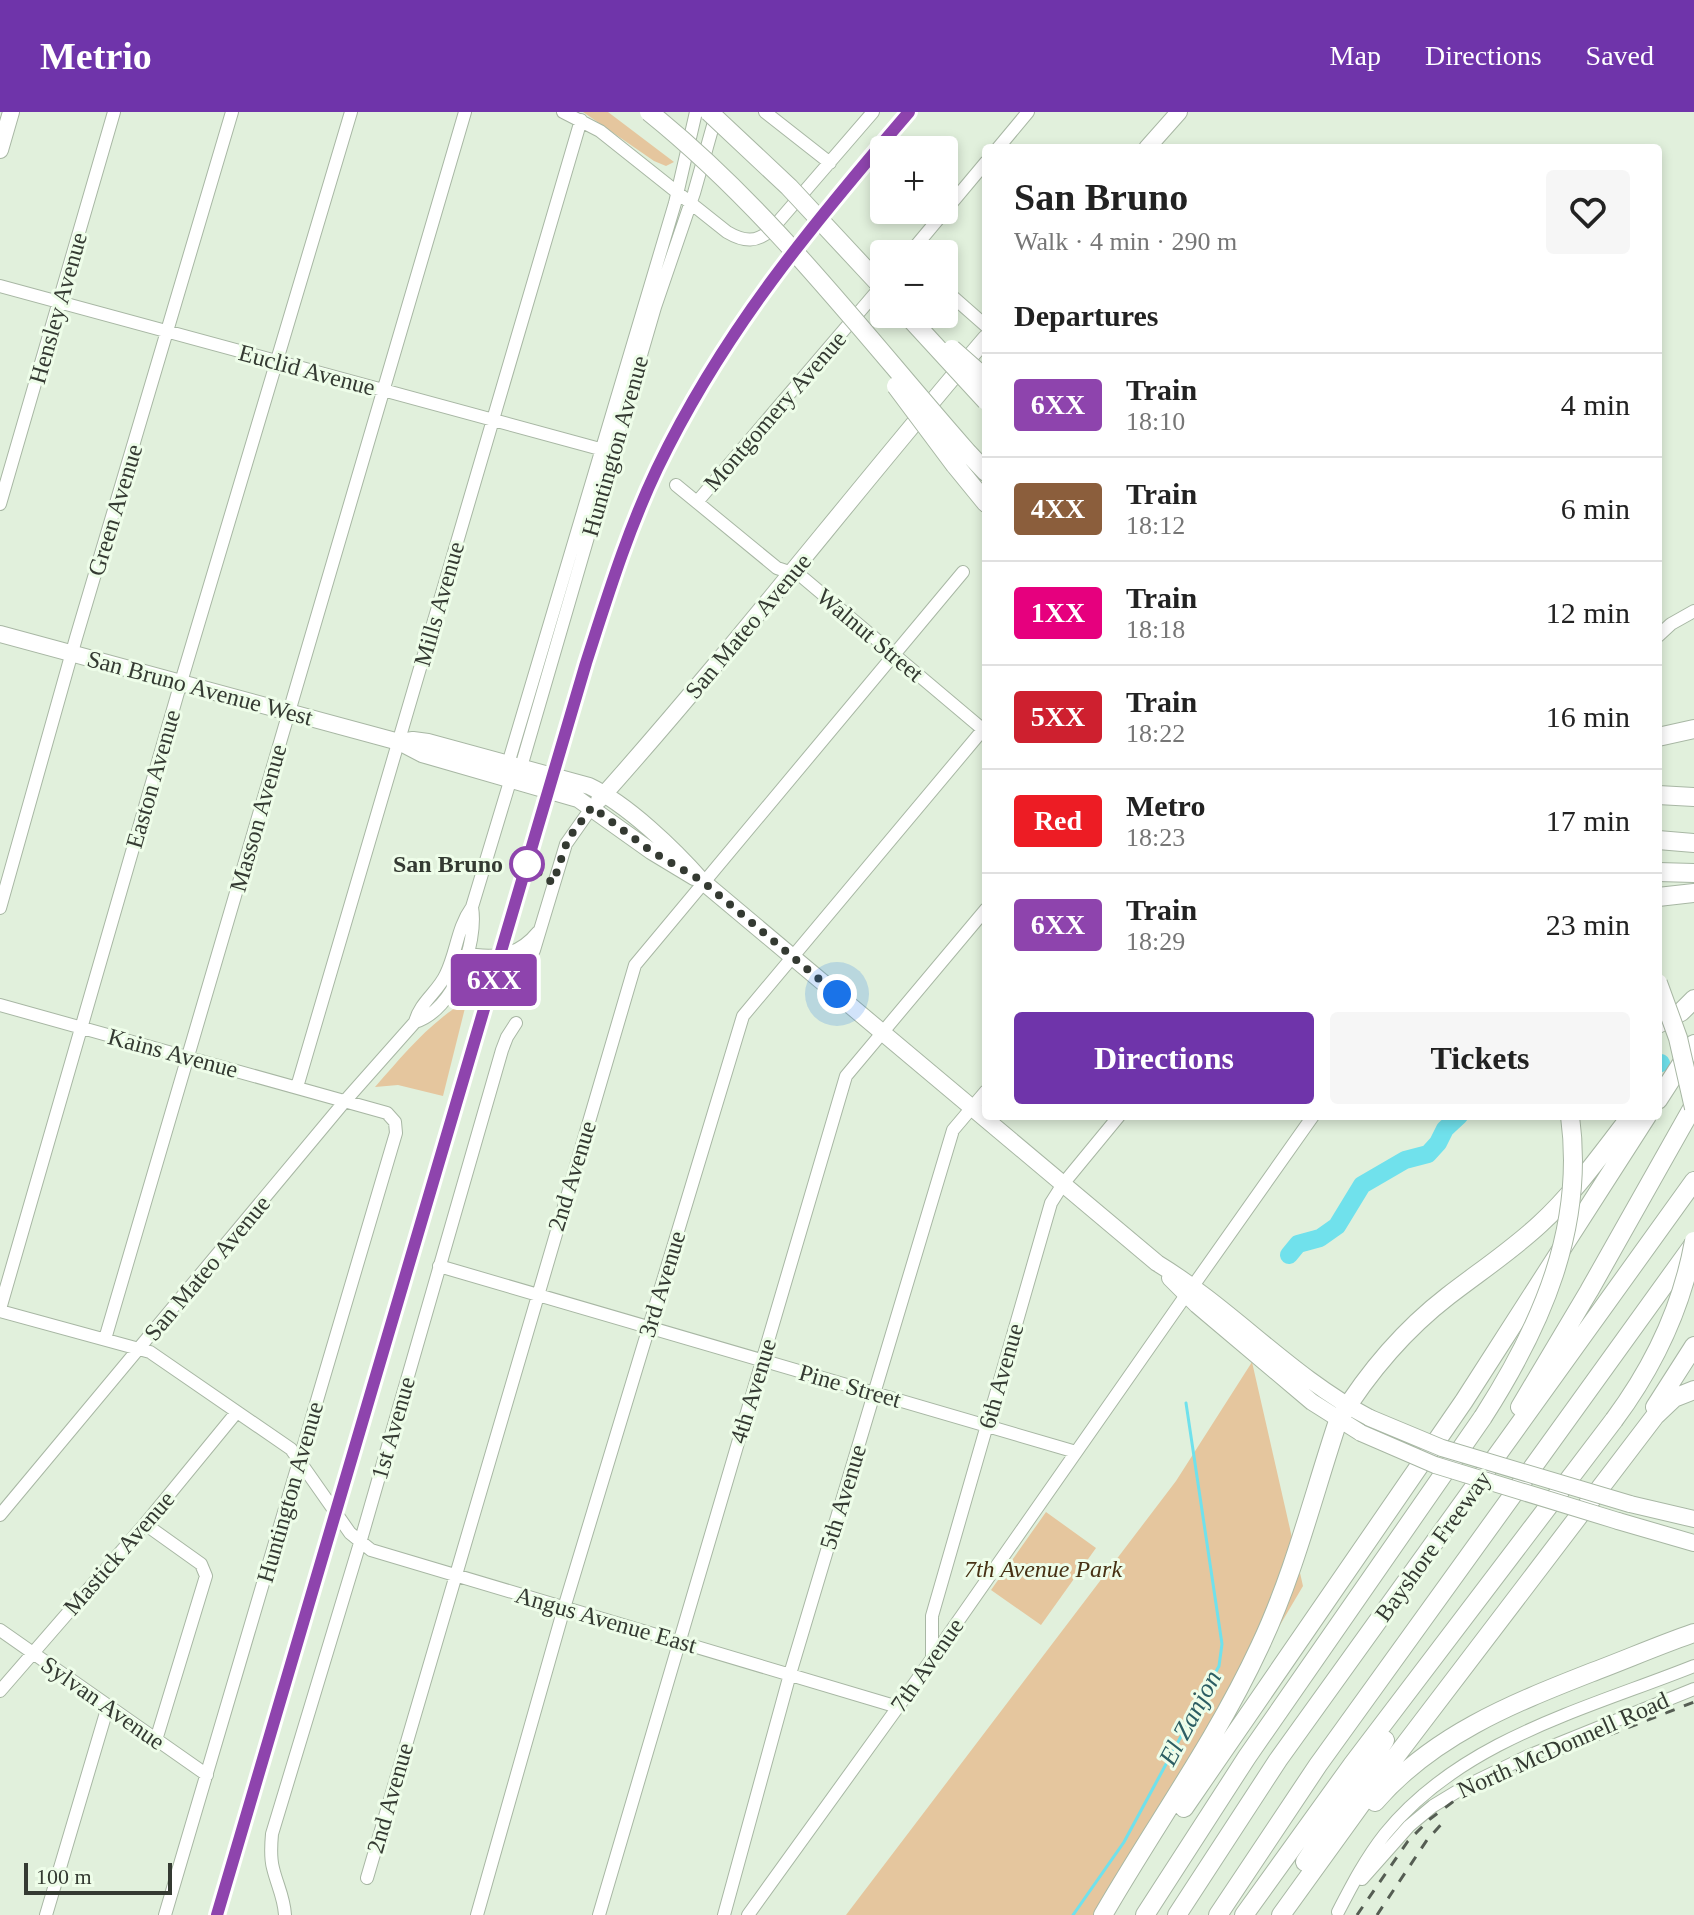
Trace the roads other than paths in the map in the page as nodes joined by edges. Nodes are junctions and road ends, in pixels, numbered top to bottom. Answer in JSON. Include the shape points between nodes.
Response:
{"nodes":[{"id":1,"x":11,"y":112,"type":"edge"},
{"id":2,"x":114,"y":112,"type":"edge"},
{"id":3,"x":232,"y":112,"type":"edge"},
{"id":4,"x":351,"y":112,"type":"edge"},
{"id":5,"x":465,"y":112,"type":"edge"},
{"id":6,"x":563,"y":112,"type":"edge"},
{"id":7,"x":649,"y":112,"type":"edge"},
{"id":8,"x":696,"y":112,"type":"edge"},
{"id":9,"x":709,"y":112,"type":"edge"},
{"id":10,"x":718,"y":112,"type":"edge"},
{"id":11,"x":765,"y":112,"type":"edge"},
{"id":12,"x":873,"y":112,"type":"edge"},
{"id":13,"x":1028,"y":112,"type":"edge"},
{"id":14,"x":1179,"y":112,"type":"edge"},
{"id":15,"x":581,"y":120,"type":"junction"},
{"id":16,"x":1001,"y":144,"type":"edge"},
{"id":17,"x":1151,"y":144,"type":"edge"},
{"id":18,"x":0,"y":150,"type":"edge"},
{"id":19,"x":830,"y":163,"type":"junction"},
{"id":20,"x":982,"y":167,"type":"edge"},
{"id":21,"x":789,"y":187,"type":"junction"},
{"id":22,"x":678,"y":191,"type":"junction"},
{"id":23,"x":691,"y":203,"type":"junction"},
{"id":24,"x":921,"y":240,"type":"edge"},
{"id":25,"x":870,"y":271,"type":"edge"},
{"id":26,"x":0,"y":286,"type":"edge"},
{"id":27,"x":958,"y":301,"type":"edge"},
{"id":28,"x":870,"y":302,"type":"edge"},
{"id":29,"x":60,"y":303,"type":"junction"},
{"id":30,"x":982,"y":322,"type":"edge"},
{"id":31,"x":919,"y":328,"type":"edge"},
{"id":32,"x":929,"y":328,"type":"edge"},
{"id":33,"x":168,"y":333,"type":"junction"},
{"id":34,"x":982,"y":343,"type":"edge"},
{"id":35,"x":276,"y":361,"type":"junction"},
{"id":36,"x":982,"y":375,"type":"edge"},
{"id":37,"x":384,"y":391,"type":"junction"},
{"id":38,"x":982,"y":397,"type":"edge"},
{"id":39,"x":493,"y":420,"type":"junction"},
{"id":40,"x":608,"y":451,"type":"junction"},
{"id":41,"x":962,"y":459,"type":"junction"},
{"id":42,"x":982,"y":470,"type":"edge"},
{"id":43,"x":676,"y":485,"type":"dead end"},
{"id":44,"x":982,"y":496,"type":"edge"},
{"id":45,"x":697,"y":502,"type":"junction"},
{"id":46,"x":0,"y":504,"type":"edge"},
{"id":47,"x":963,"y":572,"type":"dead end"},
{"id":48,"x":793,"y":574,"type":"junction"},
{"id":49,"x":1694,"y":611,"type":"edge"},
{"id":50,"x":1662,"y":632,"type":"edge"},
{"id":51,"x":0,"y":634,"type":"edge"},
{"id":52,"x":72,"y":653,"type":"junction"},
{"id":53,"x":895,"y":656,"type":"junction"},
{"id":54,"x":181,"y":682,"type":"junction"},
{"id":55,"x":289,"y":712,"type":"junction"},
{"id":56,"x":982,"y":727,"type":"edge"},
{"id":57,"x":1694,"y":729,"type":"edge"},
{"id":58,"x":982,"y":733,"type":"edge"},
{"id":59,"x":1662,"y":736,"type":"edge"},
{"id":60,"x":399,"y":742,"type":"junction"},
{"id":61,"x":513,"y":770,"type":"junction"},
{"id":62,"x":605,"y":793,"type":"junction"},
{"id":63,"x":1662,"y":795,"type":"edge"},
{"id":64,"x":1694,"y":797,"type":"edge"},
{"id":65,"x":592,"y":807,"type":"junction"},
{"id":66,"x":1662,"y":840,"type":"edge"},
{"id":67,"x":1694,"y":843,"type":"edge"},
{"id":68,"x":1662,"y":872,"type":"edge"},
{"id":69,"x":1694,"y":873,"type":"edge"},
{"id":70,"x":702,"y":881,"type":"junction"},
{"id":71,"x":1694,"y":893,"type":"edge"},
{"id":72,"x":1662,"y":897,"type":"edge"},
{"id":73,"x":0,"y":908,"type":"edge"},
{"id":74,"x":982,"y":914,"type":"edge"},
{"id":75,"x":792,"y":957,"type":"junction"},
{"id":76,"x":461,"y":962,"type":"junction"},
{"id":77,"x":1662,"y":994,"type":"edge"},
{"id":78,"x":1694,"y":999,"type":"edge"},
{"id":79,"x":0,"y":1005,"type":"edge"},
{"id":80,"x":1662,"y":1022,"type":"edge"},
{"id":81,"x":516,"y":1023,"type":"dead end"},
{"id":82,"x":82,"y":1028,"type":"junction"},
{"id":83,"x":883,"y":1033,"type":"junction"},
{"id":84,"x":1692,"y":1047,"type":"edge"},
{"id":85,"x":188,"y":1057,"type":"junction"},
{"id":86,"x":1662,"y":1079,"type":"edge"},
{"id":87,"x":297,"y":1087,"type":"junction"},
{"id":88,"x":1662,"y":1094,"type":"edge"},
{"id":89,"x":982,"y":1096,"type":"edge"},
{"id":90,"x":345,"y":1101,"type":"junction"},
{"id":91,"x":1694,"y":1106,"type":"edge"},
{"id":92,"x":972,"y":1108,"type":"junction"},
{"id":93,"x":982,"y":1116,"type":"edge"},
{"id":94,"x":986,"y":1120,"type":"edge"},
{"id":95,"x":1116,"y":1120,"type":"edge"},
{"id":96,"x":1310,"y":1120,"type":"edge"},
{"id":97,"x":1570,"y":1120,"type":"edge"},
{"id":98,"x":1628,"y":1120,"type":"edge"},
{"id":99,"x":1644,"y":1120,"type":"edge"},
{"id":100,"x":1694,"y":1181,"type":"edge"},
{"id":101,"x":1063,"y":1184,"type":"junction"},
{"id":102,"x":1694,"y":1242,"type":"edge"},
{"id":103,"x":439,"y":1266,"type":"junction"},
{"id":104,"x":1694,"y":1266,"type":"edge"},
{"id":105,"x":1194,"y":1284,"type":"junction"},
{"id":106,"x":537,"y":1295,"type":"junction"},
{"id":107,"x":0,"y":1310,"type":"edge"},
{"id":108,"x":648,"y":1327,"type":"junction"},
{"id":109,"x":105,"y":1339,"type":"junction"},
{"id":110,"x":1694,"y":1346,"type":"edge"},
{"id":111,"x":141,"y":1349,"type":"junction"},
{"id":112,"x":1615,"y":1354,"type":"junction"},
{"id":113,"x":762,"y":1360,"type":"junction"},
{"id":114,"x":1694,"y":1390,"type":"edge"},
{"id":115,"x":874,"y":1393,"type":"junction"},
{"id":116,"x":236,"y":1413,"type":"junction"},
{"id":117,"x":1342,"y":1413,"type":"junction"},
{"id":118,"x":986,"y":1426,"type":"junction"},
{"id":119,"x":1076,"y":1452,"type":"junction"},
{"id":120,"x":299,"y":1460,"type":"junction"},
{"id":121,"x":1604,"y":1483,"type":"junction"},
{"id":122,"x":0,"y":1515,"type":"edge"},
{"id":123,"x":1694,"y":1519,"type":"edge"},
{"id":124,"x":1450,"y":1523,"type":"junction"},
{"id":125,"x":145,"y":1524,"type":"junction"},
{"id":126,"x":1523,"y":1541,"type":"junction"},
{"id":127,"x":360,"y":1543,"type":"junction"},
{"id":128,"x":1694,"y":1543,"type":"edge"},
{"id":129,"x":456,"y":1576,"type":"junction"},
{"id":130,"x":564,"y":1608,"type":"junction"},
{"id":131,"x":0,"y":1630,"type":"edge"},
{"id":132,"x":1690,"y":1634,"type":"edge"},
{"id":133,"x":678,"y":1641,"type":"junction"},
{"id":134,"x":33,"y":1653,"type":"junction"},
{"id":135,"x":932,"y":1656,"type":"junction"},
{"id":136,"x":1694,"y":1666,"type":"edge"},
{"id":137,"x":790,"y":1674,"type":"junction"},
{"id":138,"x":1694,"y":1689,"type":"edge"},
{"id":139,"x":0,"y":1691,"type":"edge"},
{"id":140,"x":108,"y":1706,"type":"junction"},
{"id":141,"x":898,"y":1707,"type":"junction"},
{"id":142,"x":1277,"y":1714,"type":"junction"},
{"id":143,"x":156,"y":1740,"type":"junction"},
{"id":144,"x":207,"y":1775,"type":"junction"},
{"id":145,"x":367,"y":1878,"type":"dead end"},
{"id":146,"x":1337,"y":1914,"type":"edge"},
{"id":147,"x":46,"y":1915,"type":"edge"},
{"id":148,"x":165,"y":1915,"type":"edge"},
{"id":149,"x":285,"y":1915,"type":"edge"},
{"id":150,"x":477,"y":1915,"type":"edge"},
{"id":151,"x":599,"y":1915,"type":"edge"},
{"id":152,"x":724,"y":1915,"type":"edge"},
{"id":153,"x":748,"y":1915,"type":"edge"},
{"id":154,"x":1103,"y":1915,"type":"edge"},
{"id":155,"x":1115,"y":1915,"type":"edge"},
{"id":156,"x":1134,"y":1915,"type":"edge"},
{"id":157,"x":1145,"y":1915,"type":"edge"},
{"id":158,"x":1177,"y":1915,"type":"edge"},
{"id":159,"x":1218,"y":1915,"type":"edge"},
{"id":160,"x":1244,"y":1915,"type":"edge"},
{"id":161,"x":1271,"y":1915,"type":"edge"},
{"id":162,"x":1281,"y":1915,"type":"edge"},
{"id":163,"x":1295,"y":1915,"type":"edge"}],
"edges":[{"from":1,"to":18,"type":"main road"},
{"from":2,"to":29,"type":"street","name":"Hensley Avenue"},
{"from":3,"to":33,"type":"street","name":"Green Avenue"},
{"from":4,"to":35,"type":"street","name":"Easton Avenue"},
{"from":5,"to":37,"type":"street","name":"Masson Avenue"},
{"from":6,"to":15,"type":"street"},
{"from":7,"to":41,"type":"highway","bridge":true,"via":[[702,155],[778,231]]},
{"from":8,"to":22,"type":"street","name":"Huntington Avenue"},
{"from":9,"to":21,"type":"highway","bridge":true},
{"from":10,"to":21,"type":"highway","bridge":true},
{"from":10,"to":23,"type":"street","name":"Huntington Avenue"},
{"from":11,"to":19,"type":"street"},
{"from":12,"to":19,"type":"street"},
{"from":13,"to":16,"type":"street"},
{"from":14,"to":17,"type":"main road"},
{"from":15,"to":22,"type":"street"},
{"from":15,"to":39,"type":"street","name":"Mills Avenue"},
{"from":19,"to":23,"type":"street","via":[[756,240],[736,237]]},
{"from":20,"to":24,"type":"street"},
{"from":21,"to":25,"type":"highway","bridge":true},
{"from":22,"to":23,"type":"street"},
{"from":22,"to":40,"type":"street","name":"Huntington Avenue"},
{"from":23,"to":40,"type":"street","name":"Huntington Avenue"},
{"from":26,"to":29,"type":"street","name":"Euclid Avenue"},
{"from":27,"to":30,"type":"street"},
{"from":28,"to":45,"type":"street","name":"Montgomery Avenue"},
{"from":29,"to":33,"type":"street","name":"Euclid Avenue"},
{"from":29,"to":46,"type":"street","name":"Hensley Avenue"},
{"from":31,"to":38,"type":"highway","bridge":true},
{"from":32,"to":36,"type":"highway","bridge":true},
{"from":33,"to":35,"type":"street","name":"Euclid Avenue"},
{"from":33,"to":52,"type":"street","name":"Green Avenue"},
{"from":34,"to":48,"type":"main road","name":"San Mateo Avenue"},
{"from":35,"to":37,"type":"street","name":"Euclid Avenue"},
{"from":35,"to":54,"type":"street","name":"Easton Avenue"},
{"from":37,"to":39,"type":"street","name":"Euclid Avenue"},
{"from":37,"to":55,"type":"street","name":"Masson Avenue"},
{"from":39,"to":40,"type":"street","name":"Euclid Avenue"},
{"from":39,"to":60,"type":"street","name":"Mills Avenue"},
{"from":40,"to":61,"type":"street","name":"Huntington Avenue"},
{"from":41,"to":42,"type":"highway"},
{"from":41,"to":44,"type":"highway"},
{"from":43,"to":45,"type":"street","name":"Walnut Street"},
{"from":45,"to":48,"type":"street","name":"Walnut Street","via":[[777,568]]},
{"from":47,"to":53,"type":"street","name":"2nd Avenue"},
{"from":48,"to":53,"type":"street","name":"Walnut Street"},
{"from":48,"to":62,"type":"main road","name":"San Mateo Avenue"},
{"from":49,"to":50,"type":"street"},
{"from":51,"to":52,"type":"main road","name":"San Bruno Avenue West"},
{"from":52,"to":54,"type":"main road","name":"San Bruno Avenue West"},
{"from":52,"to":73,"type":"street","name":"Green Avenue"},
{"from":53,"to":56,"type":"street","name":"Walnut Street"},
{"from":53,"to":70,"type":"street","name":"2nd Avenue"},
{"from":54,"to":55,"type":"main road","name":"San Bruno Avenue West"},
{"from":54,"to":82,"type":"street","name":"Easton Avenue"},
{"from":55,"to":60,"type":"main road","name":"San Bruno Avenue West"},
{"from":55,"to":85,"type":"street","name":"Masson Avenue"},
{"from":57,"to":59,"type":"highway"},
{"from":58,"to":75,"type":"street","name":"3rd Avenue"},
{"from":60,"to":61,"type":"main road","name":"San Bruno Avenue West","via":[[422,754]]},
{"from":60,"to":87,"type":"street","name":"Mills Avenue"},
{"from":61,"to":62,"type":"main road","name":"San Bruno Avenue West"},
{"from":61,"to":65,"type":"main road","name":"San Bruno Avenue West"},
{"from":61,"to":76,"type":"street","name":"Huntington Avenue"},
{"from":62,"to":65,"type":"main road","name":"San Mateo Avenue"},
{"from":62,"to":70,"type":"main road"},
{"from":63,"to":64,"type":"highway"},
{"from":65,"to":70,"type":"main road","name":"San Bruno Avenue West"},
{"from":65,"to":76,"type":"street","name":"San Mateo Avenue","via":[[566,844],[532,955],[523,965],[496,975],[471,972]]},
{"from":66,"to":67,"type":"highway"},
{"from":68,"to":69,"type":"highway"},
{"from":70,"to":75,"type":"main road"},
{"from":70,"to":106,"type":"street","name":"2nd Avenue","via":[[635,965]]},
{"from":71,"to":72,"type":"highway"},
{"from":74,"to":83,"type":"street","name":"4th Avenue"},
{"from":75,"to":83,"type":"main road"},
{"from":75,"to":108,"type":"street","name":"3rd Avenue","via":[[743,1016]]},
{"from":76,"to":90,"type":"street","name":"San Mateo Avenue","via":[[456,984]]},
{"from":77,"to":91,"type":"highway","bridge":true},
{"from":78,"to":80,"type":"highway"},
{"from":79,"to":82,"type":"street","name":"Kains Avenue"},
{"from":81,"to":103,"type":"street","name":"1st Avenue","via":[[502,1050]]},
{"from":82,"to":85,"type":"street","name":"Kains Avenue"},
{"from":82,"to":107,"type":"street","name":"Easton Avenue"},
{"from":83,"to":92,"type":"main road"},
{"from":83,"to":113,"type":"street","name":"4th Avenue","via":[[846,1076]]},
{"from":84,"to":86,"type":"highway"},
{"from":84,"to":88,"type":"highway"},
{"from":85,"to":87,"type":"street","name":"Kains Avenue"},
{"from":85,"to":109,"type":"street","name":"Masson Avenue"},
{"from":87,"to":90,"type":"street","name":"Kains Avenue"},
{"from":89,"to":92,"type":"street","name":"5th Avenue"},
{"from":90,"to":111,"type":"street","name":"San Mateo Avenue"},
{"from":90,"to":120,"type":"street","name":"Huntington Avenue","via":[[387,1113],[396,1133]]},
{"from":91,"to":124,"type":"highway"},
{"from":92,"to":93,"type":"main road"},
{"from":92,"to":115,"type":"street","name":"5th Avenue","via":[[953,1130]]},
{"from":94,"to":101,"type":"main road"},
{"from":95,"to":101,"type":"street","name":"6th Avenue"},
{"from":96,"to":105,"type":"street","name":"7th Avenue"},
{"from":97,"to":142,"type":"highway","bridge":true,"via":[[1573,1188],[1559,1262],[1528,1341],[1483,1417]]},
{"from":98,"to":117,"type":"highway","via":[[1562,1203],[1409,1331]]},
{"from":99,"to":155,"type":"highway","via":[[1464,1401]]},
{"from":100,"to":124,"type":"highway","name":"Bayshore Freeway"},
{"from":101,"to":105,"type":"main road","via":[[1157,1263]]},
{"from":101,"to":118,"type":"street","name":"6th Avenue","via":[[1051,1203]]},
{"from":102,"to":112,"type":"highway","name":"Bayshore Freeway"},
{"from":102,"to":126,"type":"highway","bridge":true,"via":[[1684,1287],[1645,1375]]},
{"from":103,"to":106,"type":"street","name":"Pine Street"},
{"from":103,"to":127,"type":"street","name":"1st Avenue"},
{"from":104,"to":112,"type":"highway"},
{"from":105,"to":117,"type":"main road","via":[[1305,1396]]},
{"from":105,"to":119,"type":"street","name":"7th Avenue"},
{"from":106,"to":108,"type":"street","name":"Pine Street"},
{"from":106,"to":129,"type":"street","name":"2nd Avenue"},
{"from":107,"to":109,"type":"street","name":"Angus Avenue East"},
{"from":108,"to":113,"type":"street","name":"Pine Street"},
{"from":108,"to":130,"type":"street","name":"3rd Avenue"},
{"from":109,"to":111,"type":"street","name":"Angus Avenue East"},
{"from":110,"to":121,"type":"highway"},
{"from":111,"to":116,"type":"street","name":"Angus Avenue East"},
{"from":111,"to":122,"type":"street","name":"San Mateo Avenue"},
{"from":112,"to":159,"type":"highway","name":"Bayshore Freeway","via":[[1291,1804]]},
{"from":113,"to":115,"type":"street","name":"Pine Street"},
{"from":113,"to":133,"type":"street","name":"4th Avenue"},
{"from":114,"to":121,"type":"highway","via":[[1662,1408]]},
{"from":115,"to":118,"type":"street","name":"Pine Street"},
{"from":115,"to":137,"type":"street","name":"5th Avenue"},
{"from":116,"to":120,"type":"street","name":"Angus Avenue East","via":[[291,1449]]},
{"from":116,"to":125,"type":"street","name":"Mastick Avenue"},
{"from":117,"to":123,"type":"main road","bridge":true,"via":[[1370,1418],[1442,1448]]},
{"from":117,"to":128,"type":"main road","bridge":true,"via":[[1361,1433],[1425,1461]]},
{"from":117,"to":154,"type":"highway","via":[[1285,1586],[1250,1667],[1200,1760]]},
{"from":118,"to":119,"type":"street","name":"Pine Street"},
{"from":118,"to":135,"type":"street","name":"6th Avenue","via":[[932,1616]]},
{"from":119,"to":135,"type":"street","name":"7th Avenue"},
{"from":120,"to":127,"type":"street","name":"Angus Avenue East"},
{"from":120,"to":144,"type":"street","name":"Huntington Avenue"},
{"from":121,"to":162,"type":"highway"},
{"from":124,"to":158,"type":"highway","name":"Bayshore Freeway","via":[[1264,1781]]},
{"from":125,"to":134,"type":"street","name":"Mastick Avenue"},
{"from":125,"to":143,"type":"street","via":[[201,1564],[206,1576]]},
{"from":126,"to":160,"type":"highway"},
{"from":126,"to":161,"type":"highway"},
{"from":127,"to":129,"type":"street","name":"Angus Avenue East"},
{"from":127,"to":149,"type":"street","name":"1st Avenue","via":[[272,1834],[270,1851]]},
{"from":129,"to":130,"type":"street","name":"Angus Avenue East"},
{"from":129,"to":145,"type":"street","name":"2nd Avenue"},
{"from":130,"to":133,"type":"street","name":"Angus Avenue East"},
{"from":130,"to":150,"type":"street","name":"3rd Avenue"},
{"from":131,"to":134,"type":"street","name":"Sylvan Avenue"},
{"from":132,"to":163,"type":"highway","via":[[1532,1697],[1441,1743],[1387,1788]]},
{"from":133,"to":137,"type":"street","name":"Angus Avenue East"},
{"from":133,"to":151,"type":"street","name":"4th Avenue"},
{"from":134,"to":139,"type":"street","name":"Mastick Avenue"},
{"from":134,"to":140,"type":"street","name":"Sylvan Avenue"},
{"from":135,"to":141,"type":"street","name":"7th Avenue"},
{"from":136,"to":146,"type":"street","name":"North McDonnell Road","via":[[1512,1738],[1447,1775],[1378,1842]]},
{"from":137,"to":141,"type":"street","name":"Angus Avenue East"},
{"from":137,"to":152,"type":"street","name":"5th Avenue"},
{"from":138,"to":146,"type":"street","name":"North McDonnell Road","via":[[1503,1767],[1445,1798],[1394,1841]]},
{"from":140,"to":143,"type":"street","name":"Sylvan Avenue"},
{"from":140,"to":147,"type":"street"},
{"from":141,"to":153,"type":"street","name":"7th Avenue"},
{"from":142,"to":156,"type":"highway","via":[[1238,1754]]},
{"from":142,"to":157,"type":"highway"},
{"from":143,"to":144,"type":"street","name":"Sylvan Avenue"},
{"from":144,"to":148,"type":"street","name":"Huntington Avenue"}]}
